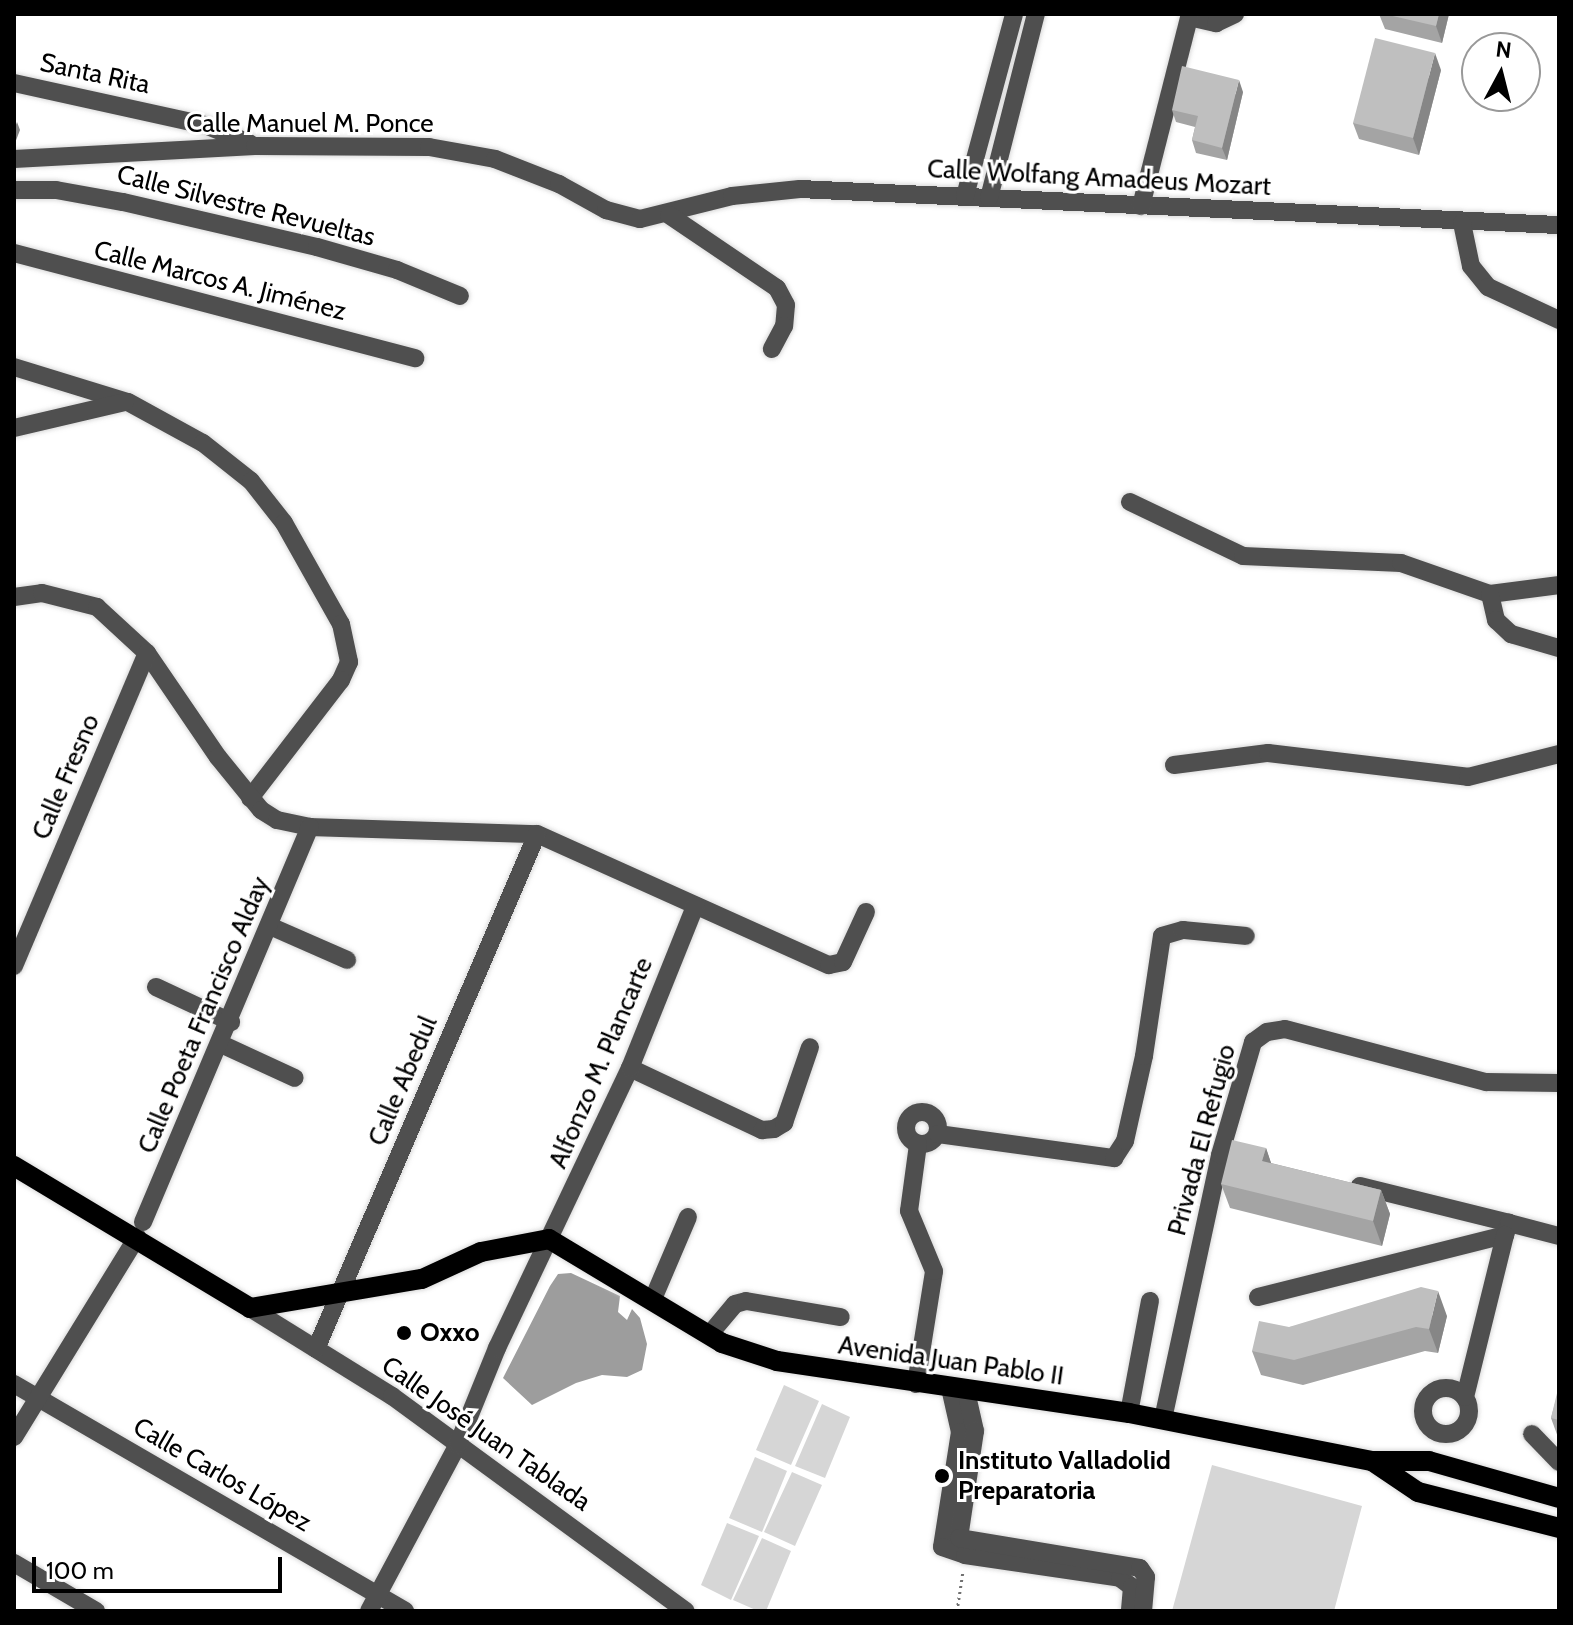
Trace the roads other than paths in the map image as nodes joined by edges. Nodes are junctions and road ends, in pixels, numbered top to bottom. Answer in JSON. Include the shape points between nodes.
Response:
{"nodes":[{"id":1,"x":1014,"y":14,"type":"edge"},
{"id":2,"x":1036,"y":14,"type":"edge"},
{"id":3,"x":1235,"y":14,"type":"edge"},
{"id":4,"x":1190,"y":16,"type":"edge"},
{"id":5,"x":14,"y":83,"type":"edge"},
{"id":6,"x":255,"y":146,"type":"junction"},
{"id":7,"x":14,"y":159,"type":"edge"},
{"id":8,"x":14,"y":190,"type":"edge"},
{"id":9,"x":965,"y":196,"type":"junction"},
{"id":10,"x":989,"y":198,"type":"junction"},
{"id":11,"x":1141,"y":206,"type":"junction"},
{"id":12,"x":669,"y":215,"type":"junction"},
{"id":13,"x":640,"y":219,"type":"joint"},
{"id":14,"x":1462,"y":223,"type":"junction"},
{"id":15,"x":1559,"y":225,"type":"edge"},
{"id":16,"x":14,"y":253,"type":"edge"},
{"id":17,"x":460,"y":296,"type":"dead end"},
{"id":18,"x":1559,"y":320,"type":"edge"},
{"id":19,"x":772,"y":349,"type":"dead end"},
{"id":20,"x":415,"y":358,"type":"dead end"},
{"id":21,"x":14,"y":367,"type":"edge"},
{"id":22,"x":128,"y":402,"type":"junction"},
{"id":23,"x":14,"y":428,"type":"edge"},
{"id":24,"x":1130,"y":502,"type":"dead end"},
{"id":25,"x":1559,"y":585,"type":"edge"},
{"id":26,"x":1490,"y":594,"type":"junction"},
{"id":27,"x":14,"y":597,"type":"edge"},
{"id":28,"x":1559,"y":648,"type":"edge"},
{"id":29,"x":147,"y":653,"type":"junction"},
{"id":30,"x":1559,"y":754,"type":"edge"},
{"id":31,"x":1174,"y":765,"type":"dead end"},
{"id":32,"x":250,"y":798,"type":"junction"},
{"id":33,"x":310,"y":827,"type":"junction"},
{"id":34,"x":537,"y":834,"type":"junction"},
{"id":35,"x":695,"y":906,"type":"junction"},
{"id":36,"x":866,"y":912,"type":"dead end"},
{"id":37,"x":272,"y":927,"type":"junction"},
{"id":38,"x":1246,"y":936,"type":"dead end"},
{"id":39,"x":347,"y":960,"type":"dead end"},
{"id":40,"x":14,"y":966,"type":"edge"},
{"id":41,"x":156,"y":987,"type":"dead end"},
{"id":42,"x":231,"y":1022,"type":"junction"},
{"id":43,"x":221,"y":1044,"type":"junction"},
{"id":44,"x":810,"y":1047,"type":"dead end"},
{"id":45,"x":630,"y":1068,"type":"junction"},
{"id":46,"x":295,"y":1078,"type":"dead end"},
{"id":47,"x":1559,"y":1083,"type":"edge"},
{"id":48,"x":938,"y":1134,"type":"junction"},
{"id":49,"x":918,"y":1144,"type":"junction"},
{"id":50,"x":14,"y":1166,"type":"edge"},
{"id":51,"x":1347,"y":1183,"type":"edge"},
{"id":52,"x":688,"y":1217,"type":"dead end"},
{"id":53,"x":1507,"y":1229,"type":"junction"},
{"id":54,"x":140,"y":1230,"type":"junction"},
{"id":55,"x":1559,"y":1236,"type":"edge"},
{"id":56,"x":549,"y":1239,"type":"junction"},
{"id":57,"x":338,"y":1297,"type":"junction"},
{"id":58,"x":1258,"y":1297,"type":"dead end"},
{"id":59,"x":653,"y":1299,"type":"junction"},
{"id":60,"x":1150,"y":1301,"type":"dead end"},
{"id":61,"x":250,"y":1308,"type":"junction"},
{"id":62,"x":841,"y":1317,"type":"dead end"},
{"id":63,"x":709,"y":1335,"type":"junction"},
{"id":64,"x":316,"y":1349,"type":"junction"},
{"id":65,"x":14,"y":1384,"type":"edge"},
{"id":66,"x":916,"y":1384,"type":"junction"},
{"id":67,"x":958,"y":1390,"type":"junction"},
{"id":68,"x":37,"y":1396,"type":"junction"},
{"id":69,"x":1465,"y":1397,"type":"dead end"},
{"id":70,"x":1129,"y":1413,"type":"junction"},
{"id":71,"x":1163,"y":1419,"type":"junction"},
{"id":72,"x":1532,"y":1434,"type":"dead end"},
{"id":73,"x":14,"y":1437,"type":"edge"},
{"id":74,"x":458,"y":1444,"type":"junction"},
{"id":75,"x":1372,"y":1461,"type":"junction"},
{"id":76,"x":1559,"y":1462,"type":"edge"},
{"id":77,"x":1559,"y":1498,"type":"edge"},
{"id":78,"x":1559,"y":1528,"type":"edge"},
{"id":79,"x":955,"y":1547,"type":"junction"},
{"id":80,"x":14,"y":1563,"type":"edge"},
{"id":81,"x":373,"y":1603,"type":"edge"},
{"id":82,"x":96,"y":1611,"type":"edge"},
{"id":83,"x":405,"y":1611,"type":"edge"},
{"id":84,"x":686,"y":1611,"type":"edge"},
{"id":85,"x":1130,"y":1611,"type":"edge"},
{"id":86,"x":1143,"y":1611,"type":"edge"}],
"edges":[{"from":1,"to":9,"type":"street"},
{"from":2,"to":10,"type":"street"},
{"from":3,"to":4,"type":"street","via":[[1216,23]]},
{"from":4,"to":11,"type":"street"},
{"from":5,"to":6,"type":"street","name":"Santa Rita","via":[[205,125]]},
{"from":6,"to":7,"type":"street","name":"Calle Manuel M. Ponce"},
{"from":6,"to":13,"type":"street","name":"Calle Manuel M. Ponce","via":[[429,147],[495,159],[559,184],[606,210]]},
{"from":8,"to":17,"type":"street","name":"Calle Silvestre Revueltas","via":[[56,190],[123,202],[317,247],[397,270]]},
{"from":9,"to":10,"type":"street","name":"Calle Wolfang Amadeus Mozart"},
{"from":9,"to":12,"type":"street","name":"Calle Wolfang Amadeus Mozart","via":[[800,189],[732,196]]},
{"from":10,"to":11,"type":"street","name":"Calle Wolfang Amadeus Mozart"},
{"from":11,"to":14,"type":"street","name":"Calle Wolfang Amadeus Mozart"},
{"from":12,"to":13,"type":"street","name":"Calle Wolfang Amadeus Mozart"},
{"from":12,"to":19,"type":"street","via":[[777,288],[786,305],[784,326]]},
{"from":14,"to":15,"type":"street","name":"Calle Wolfang Amadeus Mozart"},
{"from":14,"to":18,"type":"street","via":[[1471,266],[1488,287]]},
{"from":16,"to":20,"type":"street","name":"Calle Marcos A. Jiménez"},
{"from":21,"to":22,"type":"street"},
{"from":22,"to":23,"type":"street"},
{"from":22,"to":32,"type":"street","via":[[203,443],[251,481],[284,523],[349,647],[341,680]]},
{"from":24,"to":26,"type":"street","via":[[1243,556],[1401,563]]},
{"from":25,"to":26,"type":"street"},
{"from":26,"to":28,"type":"street","via":[[1496,620],[1511,634]]},
{"from":27,"to":29,"type":"street","via":[[42,593],[97,607]]},
{"from":29,"to":32,"type":"street"},
{"from":29,"to":40,"type":"street","name":"Calle Fresno"},
{"from":30,"to":31,"type":"street","via":[[1468,777],[1268,753]]},
{"from":32,"to":33,"type":"street","via":[[277,820]]},
{"from":33,"to":34,"type":"street"},
{"from":33,"to":37,"type":"street","name":"Calle Poeta Francisco Alday"},
{"from":34,"to":35,"type":"street"},
{"from":34,"to":57,"type":"street","name":"Calle Abedul"},
{"from":35,"to":36,"type":"street","via":[[829,965],[843,962]]},
{"from":35,"to":45,"type":"street","name":"Alfonzo M. Plancarte"},
{"from":37,"to":39,"type":"street"},
{"from":37,"to":42,"type":"street","name":"Calle Poeta Francisco Alday"},
{"from":38,"to":48,"type":"street","via":[[1183,930],[1162,936],[1144,1056],[1125,1141],[1114,1158]]},
{"from":41,"to":42,"type":"street"},
{"from":42,"to":43,"type":"street","name":"Calle Poeta Francisco Alday"},
{"from":43,"to":46,"type":"street"},
{"from":43,"to":54,"type":"street","name":"Calle Poeta Francisco Alday"},
{"from":44,"to":45,"type":"street","via":[[784,1123],[762,1130]]},
{"from":45,"to":56,"type":"street","name":"Alfonzo M. Plancarte"},
{"from":47,"to":71,"type":"street","name":"Privada El Refugio","via":[[1486,1082],[1285,1029],[1253,1042],[1220,1155]]},
{"from":48,"to":49,"type":"street"},
{"from":48,"to":49,"type":"street","via":[[935,1118],[916,1113],[906,1130]]},
{"from":49,"to":66,"type":"street","via":[[909,1211],[934,1271]]},
{"from":50,"to":54,"type":"main road","name":"Calle José Juan Tablada"},
{"from":51,"to":53,"type":"street"},
{"from":52,"to":59,"type":"street"},
{"from":53,"to":55,"type":"street"},
{"from":53,"to":58,"type":"street"},
{"from":53,"to":69,"type":"street"},
{"from":54,"to":61,"type":"main road","name":"Calle José Juan Tablada"},
{"from":54,"to":68,"type":"street","name":"Calle Poeta Francisco Alday"},
{"from":56,"to":57,"type":"main road","via":[[481,1252],[422,1279]]},
{"from":56,"to":59,"type":"main road","name":"Avenida Juan Pablo II"},
{"from":56,"to":74,"type":"street","name":"Alfonzo M. Plancarte"},
{"from":57,"to":61,"type":"main road"},
{"from":57,"to":64,"type":"street","name":"Calle Abedul"},
{"from":59,"to":63,"type":"main road","name":"Avenida Juan Pablo II"},
{"from":60,"to":70,"type":"street"},
{"from":61,"to":64,"type":"street","name":"Calle José Juan Tablada"},
{"from":62,"to":63,"type":"street","via":[[746,1301],[735,1304]]},
{"from":63,"to":66,"type":"main road","name":"Avenida Juan Pablo II","via":[[777,1361]]},
{"from":64,"to":74,"type":"street","name":"Calle José Juan Tablada"},
{"from":65,"to":68,"type":"street","name":"Calle Carlos López"},
{"from":66,"to":67,"type":"main road","name":"Avenida Juan Pablo II"},
{"from":67,"to":70,"type":"main road","name":"Avenida Juan Pablo II"},
{"from":67,"to":79,"type":"street","via":[[975,1431]]},
{"from":68,"to":73,"type":"street","name":"Calle Poeta Francisco Alday"},
{"from":68,"to":81,"type":"street","name":"Calle Carlos López"},
{"from":70,"to":71,"type":"main road","name":"Avenida Juan Pablo II"},
{"from":71,"to":75,"type":"main road","name":"Avenida Juan Pablo II"},
{"from":72,"to":76,"type":"street"},
{"from":74,"to":81,"type":"street","name":"Alfonzo M. Plancarte"},
{"from":74,"to":84,"type":"street","name":"Calle José Juan Tablada"},
{"from":75,"to":77,"type":"main road","name":"Avenida Juan Pablo II","via":[[1429,1461]]},
{"from":75,"to":78,"type":"main road","name":"Avenida Juan Pablo II","via":[[1418,1492]]},
{"from":79,"to":85,"type":"street","via":[[1120,1578],[1132,1587]]},
{"from":79,"to":86,"type":"street","via":[[1140,1568],[1146,1577]]},
{"from":80,"to":82,"type":"street"},
{"from":81,"to":83,"type":"street","name":"Calle Carlos López"}]}
